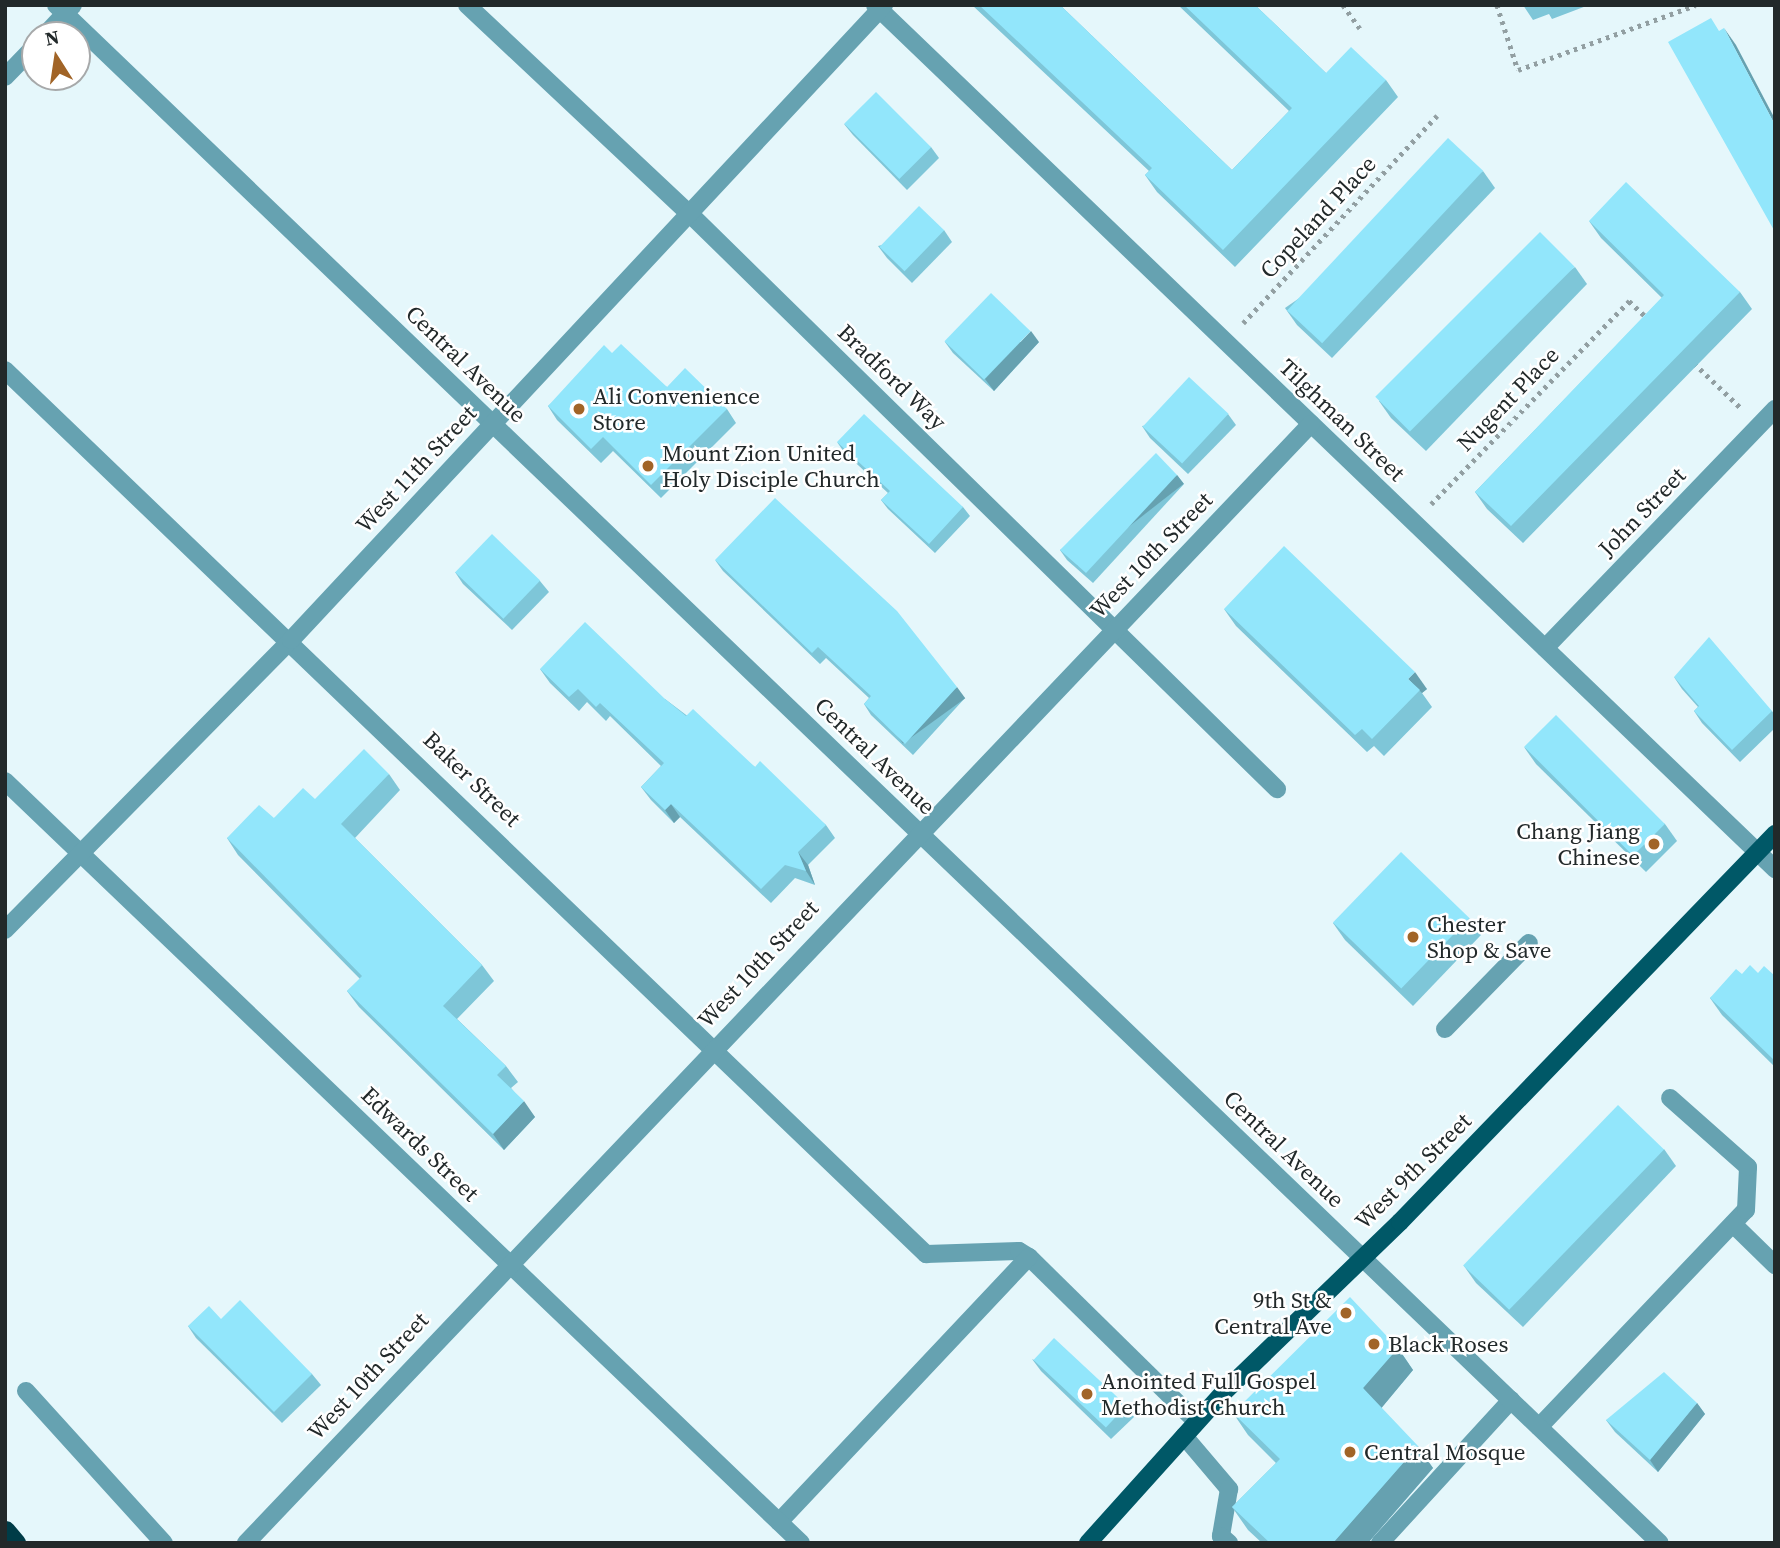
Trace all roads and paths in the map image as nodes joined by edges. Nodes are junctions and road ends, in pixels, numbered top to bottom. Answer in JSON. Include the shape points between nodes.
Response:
{"nodes":[{"id":1,"x":467,"y":5,"type":"edge"},
{"id":2,"x":1343,"y":5,"type":"edge"},
{"id":3,"x":1497,"y":5,"type":"edge"},
{"id":4,"x":1696,"y":5,"type":"edge"},
{"id":5,"x":880,"y":7,"type":"edge"},
{"id":6,"x":65,"y":8,"type":"edge"},
{"id":7,"x":1360,"y":28,"type":"dead end"},
{"id":8,"x":21,"y":60,"type":"edge"},
{"id":9,"x":5,"y":77,"type":"edge"},
{"id":10,"x":1437,"y":116,"type":"dead end"},
{"id":11,"x":692,"y":216,"type":"junction"},
{"id":12,"x":1659,"y":330,"type":"edge"},
{"id":13,"x":1225,"y":341,"type":"junction"},
{"id":14,"x":1689,"y":358,"type":"edge"},
{"id":15,"x":5,"y":370,"type":"edge"},
{"id":16,"x":1775,"y":409,"type":"edge"},
{"id":17,"x":492,"y":423,"type":"junction"},
{"id":18,"x":1311,"y":424,"type":"junction"},
{"id":19,"x":1760,"y":425,"type":"junction"},
{"id":20,"x":1413,"y":522,"type":"junction"},
{"id":21,"x":1114,"y":629,"type":"junction"},
{"id":22,"x":291,"y":640,"type":"junction"},
{"id":23,"x":1545,"y":648,"type":"junction"},
{"id":24,"x":5,"y":781,"type":"edge"},
{"id":25,"x":1278,"y":789,"type":"dead end"},
{"id":26,"x":918,"y":831,"type":"junction"},
{"id":27,"x":1775,"y":834,"type":"edge"},
{"id":28,"x":1757,"y":852,"type":"junction"},
{"id":29,"x":81,"y":853,"type":"junction"},
{"id":30,"x":1775,"y":869,"type":"edge"},
{"id":31,"x":5,"y":930,"type":"edge"},
{"id":32,"x":1529,"y":943,"type":"dead end"},
{"id":33,"x":1445,"y":1029,"type":"dead end"},
{"id":34,"x":715,"y":1046,"type":"junction"},
{"id":35,"x":1670,"y":1098,"type":"dead end"},
{"id":36,"x":1733,"y":1224,"type":"junction"},
{"id":37,"x":1361,"y":1256,"type":"junction"},
{"id":38,"x":1029,"y":1257,"type":"junction"},
{"id":39,"x":508,"y":1262,"type":"junction"},
{"id":40,"x":1775,"y":1265,"type":"edge"},
{"id":41,"x":26,"y":1391,"type":"dead end"},
{"id":42,"x":1511,"y":1400,"type":"junction"},
{"id":43,"x":1197,"y":1422,"type":"junction"},
{"id":44,"x":1539,"y":1427,"type":"junction"},
{"id":45,"x":1184,"y":1436,"type":"junction"},
{"id":46,"x":779,"y":1522,"type":"junction"},
{"id":47,"x":5,"y":1531,"type":"edge"},
{"id":48,"x":15,"y":1543,"type":"edge"},
{"id":49,"x":164,"y":1543,"type":"edge"},
{"id":50,"x":246,"y":1543,"type":"edge"},
{"id":51,"x":801,"y":1543,"type":"edge"},
{"id":52,"x":1088,"y":1543,"type":"edge"},
{"id":53,"x":1229,"y":1543,"type":"edge"},
{"id":54,"x":1380,"y":1543,"type":"edge"},
{"id":55,"x":1660,"y":1543,"type":"edge"}],
"edges":[{"from":1,"to":11,"type":"street","name":"Bradford Way"},
{"from":2,"to":7,"type":"path"},
{"from":3,"to":4,"type":"path","via":[[1518,70]]},
{"from":5,"to":11,"type":"street","name":"West 11th Street"},
{"from":5,"to":13,"type":"street","name":"Tilghman Street"},
{"from":6,"to":17,"type":"street","name":"Central Avenue"},
{"from":8,"to":9,"type":"street"},
{"from":10,"to":13,"type":"path","name":"Copeland Place"},
{"from":11,"to":17,"type":"street","name":"West 11th Street"},
{"from":11,"to":21,"type":"street","name":"Bradford Way"},
{"from":12,"to":20,"type":"path","name":"Nugent Place","via":[[1629,301]]},
{"from":13,"to":18,"type":"street","name":"Tilghman Street"},
{"from":14,"to":19,"type":"path"},
{"from":15,"to":22,"type":"street","name":"Baker Street"},
{"from":16,"to":19,"type":"street","name":"John Street"},
{"from":17,"to":22,"type":"street","name":"West 11th Street"},
{"from":17,"to":26,"type":"street","name":"Central Avenue"},
{"from":18,"to":20,"type":"street","name":"Tilghman Street"},
{"from":18,"to":21,"type":"street","name":"West 10th Street"},
{"from":19,"to":23,"type":"street","name":"John Street"},
{"from":20,"to":23,"type":"street","name":"Tilghman Street"},
{"from":21,"to":25,"type":"street","name":"Bradford Way"},
{"from":21,"to":26,"type":"street","name":"West 10th Street"},
{"from":22,"to":29,"type":"street","name":"West 11th Street"},
{"from":22,"to":34,"type":"street","name":"Baker Street"},
{"from":23,"to":28,"type":"street","name":"Tilghman Street"},
{"from":24,"to":29,"type":"street","name":"Edwards Street"},
{"from":26,"to":34,"type":"street","name":"West 10th Street"},
{"from":26,"to":37,"type":"street","name":"Central Avenue"},
{"from":27,"to":28,"type":"main road","name":"West 9th Street"},
{"from":28,"to":30,"type":"street","name":"Tilghman Street"},
{"from":28,"to":37,"type":"main road","name":"West 9th Street"},
{"from":29,"to":31,"type":"street","name":"West 11th Street"},
{"from":29,"to":39,"type":"street","name":"Edwards Street"},
{"from":32,"to":33,"type":"street"},
{"from":34,"to":38,"type":"street","name":"Baker Street","via":[[926,1254],[1019,1251]]},
{"from":34,"to":39,"type":"street","name":"West 10th Street"},
{"from":35,"to":36,"type":"street","via":[[1748,1167],[1746,1210]]},
{"from":36,"to":40,"type":"street"},
{"from":36,"to":44,"type":"street"},
{"from":37,"to":42,"type":"street","name":"Central Avenue"},
{"from":37,"to":43,"type":"main road","name":"West 9th Street"},
{"from":38,"to":43,"type":"street"},
{"from":38,"to":46,"type":"street"},
{"from":39,"to":46,"type":"street","name":"Edwards Street"},
{"from":39,"to":50,"type":"street","name":"West 10th Street"},
{"from":41,"to":49,"type":"street"},
{"from":42,"to":44,"type":"street","name":"Central Avenue"},
{"from":42,"to":54,"type":"street"},
{"from":43,"to":45,"type":"main road","name":"West 9th Street"},
{"from":44,"to":55,"type":"street","name":"Central Avenue"},
{"from":45,"to":52,"type":"main road","name":"West 9th Street"},
{"from":45,"to":53,"type":"street","via":[[1229,1489],[1222,1536]]},
{"from":46,"to":51,"type":"street","name":"Edwards Street"},
{"from":47,"to":48,"type":"highway"}]}
